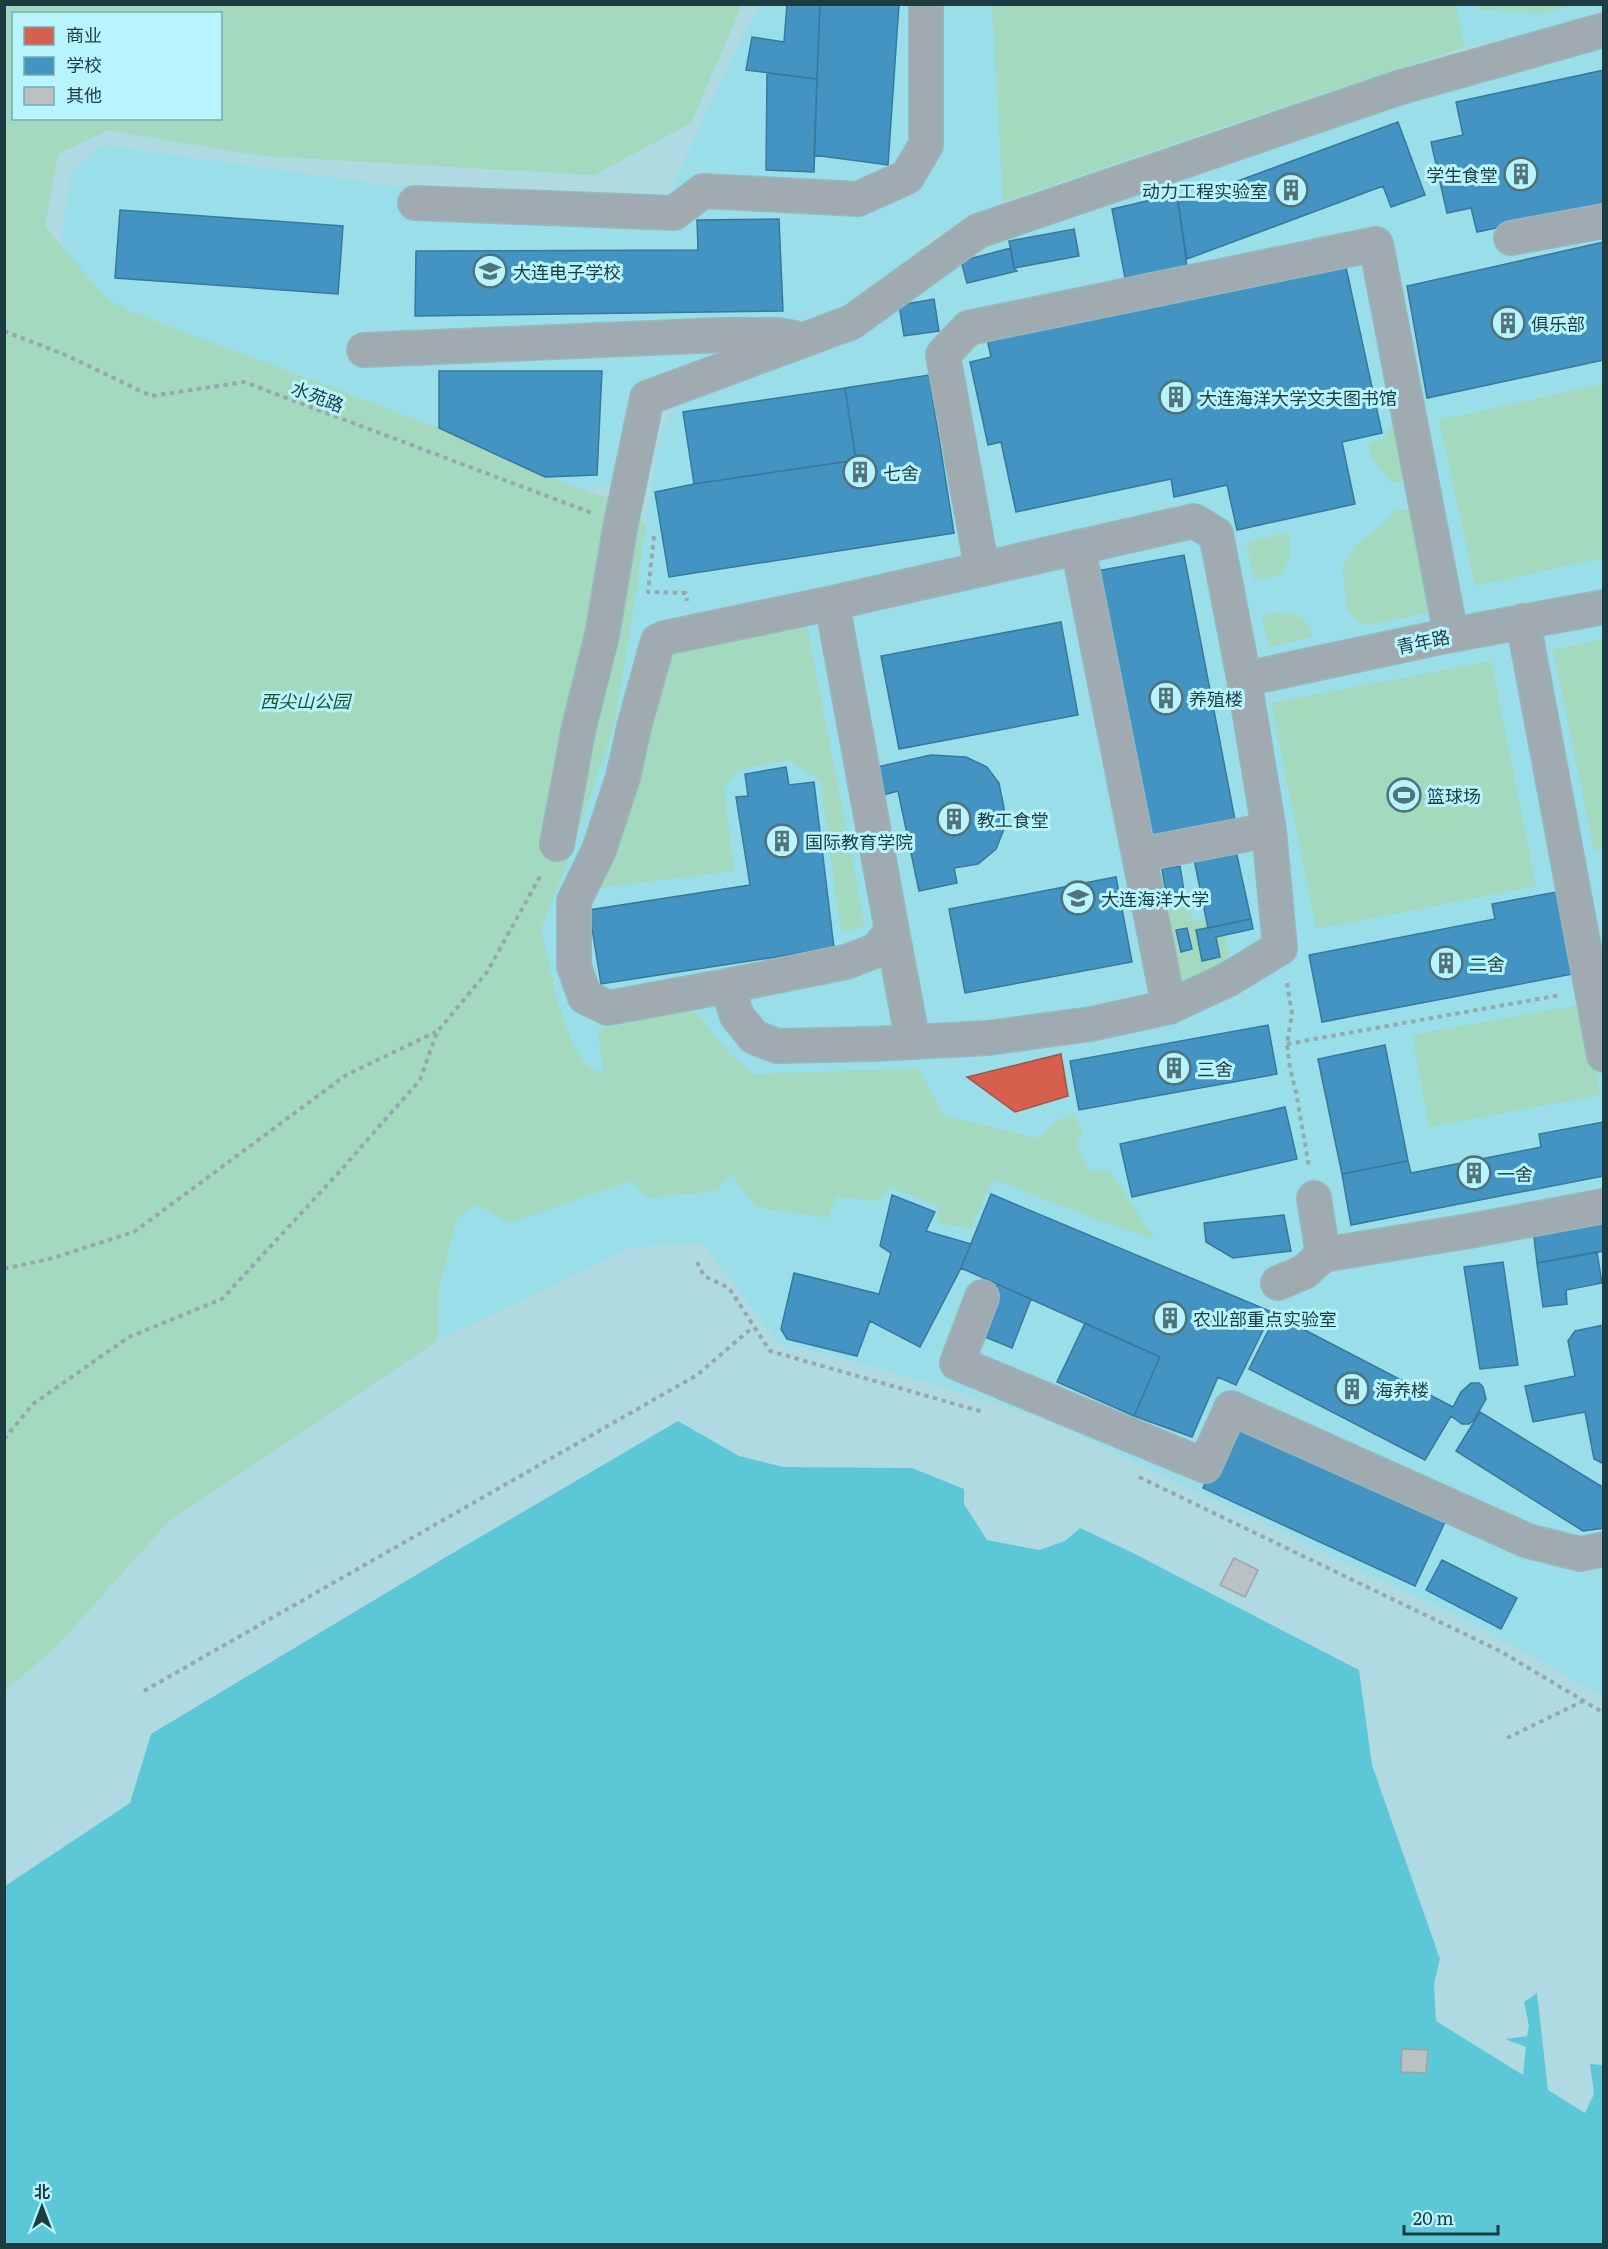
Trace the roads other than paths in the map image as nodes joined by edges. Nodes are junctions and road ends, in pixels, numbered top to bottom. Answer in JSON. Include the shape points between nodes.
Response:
{"nodes":[{"id":1,"x":926,"y":4,"type":"edge"},
{"id":2,"x":1604,"y":30,"type":"edge"},
{"id":3,"x":415,"y":203,"type":"dead end"},
{"id":4,"x":1604,"y":220,"type":"edge"},
{"id":5,"x":1511,"y":238,"type":"dead end"},
{"id":6,"x":802,"y":340,"type":"junction"},
{"id":7,"x":364,"y":350,"type":"dead end"},
{"id":8,"x":1078,"y":547,"type":"junction"},
{"id":9,"x":982,"y":569,"type":"junction"},
{"id":10,"x":832,"y":603,"type":"junction"},
{"id":11,"x":1604,"y":607,"type":"edge"},
{"id":12,"x":1523,"y":621,"type":"junction"},
{"id":13,"x":1451,"y":635,"type":"junction"},
{"id":14,"x":1244,"y":679,"type":"junction"},
{"id":15,"x":1269,"y":830,"type":"junction"},
{"id":16,"x":557,"y":844,"type":"road end"},
{"id":17,"x":1139,"y":855,"type":"junction"},
{"id":18,"x":892,"y":931,"type":"junction"},
{"id":19,"x":727,"y":986,"type":"junction"},
{"id":20,"x":1169,"y":1006,"type":"junction"},
{"id":21,"x":913,"y":1041,"type":"junction"},
{"id":22,"x":1604,"y":1055,"type":"edge"},
{"id":23,"x":1314,"y":1198,"type":"road end"},
{"id":24,"x":1604,"y":1206,"type":"edge"},
{"id":25,"x":1323,"y":1255,"type":"junction"},
{"id":26,"x":1278,"y":1283,"type":"dead end"},
{"id":27,"x":982,"y":1297,"type":"dead end"},
{"id":28,"x":1604,"y":1549,"type":"edge"}],
"edges":[{"from":1,"to":3,"type":"street","via":[[926,145],[908,177],[858,199],[703,191],[674,213]]},
{"from":2,"to":6,"type":"street","via":[[1398,88],[978,231],[852,322]]},
{"from":4,"to":5,"type":"street"},
{"from":6,"to":7,"type":"street","via":[[778,335],[721,335]]},
{"from":6,"to":16,"type":"street","via":[[647,398],[633,528],[579,727]]},
{"from":8,"to":9,"type":"street"},
{"from":8,"to":14,"type":"street","via":[[1194,521],[1216,534]]},
{"from":8,"to":17,"type":"street"},
{"from":9,"to":10,"type":"street"},
{"from":9,"to":13,"type":"street","via":[[943,355],[968,328],[1376,244]]},
{"from":10,"to":18,"type":"street"},
{"from":10,"to":19,"type":"street","via":[[658,641],[623,777],[599,850],[574,901],[574,966],[585,997],[608,1008]]},
{"from":11,"to":12,"type":"street","name":"青年路"},
{"from":12,"to":13,"type":"street","name":"青年路"},
{"from":12,"to":22,"type":"street"},
{"from":13,"to":14,"type":"street","name":"青年路"},
{"from":14,"to":15,"type":"street"},
{"from":15,"to":17,"type":"street"},
{"from":15,"to":20,"type":"street","via":[[1280,948],[1227,980]]},
{"from":17,"to":20,"type":"street"},
{"from":18,"to":19,"type":"street","via":[[877,950],[846,962]]},
{"from":18,"to":21,"type":"street"},
{"from":19,"to":21,"type":"street","via":[[737,1016],[754,1037],[777,1046]]},
{"from":20,"to":21,"type":"street","via":[[1091,1024],[1000,1036]]},
{"from":23,"to":25,"type":"street"},
{"from":24,"to":25,"type":"street"},
{"from":25,"to":26,"type":"street","via":[[1304,1272]]},
{"from":27,"to":28,"type":"street","via":[[957,1363],[1205,1466],[1232,1408],[1528,1541],[1580,1554]]}]}
